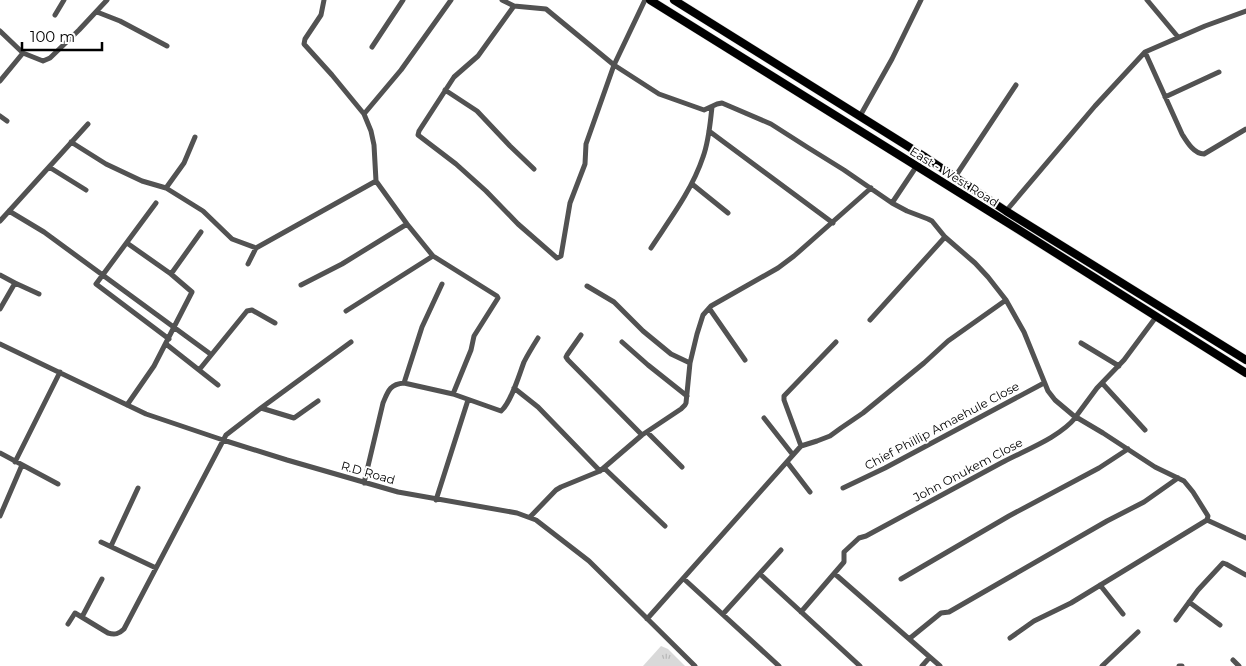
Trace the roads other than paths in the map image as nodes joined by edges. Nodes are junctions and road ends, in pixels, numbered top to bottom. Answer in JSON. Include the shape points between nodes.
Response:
{"nodes":[{"id":1,"x":64,"y":0,"type":"edge"},
{"id":2,"x":107,"y":0,"type":"edge"},
{"id":3,"x":324,"y":0,"type":"edge"},
{"id":4,"x":403,"y":0,"type":"edge"},
{"id":5,"x":451,"y":0,"type":"edge"},
{"id":6,"x":502,"y":0,"type":"edge"},
{"id":7,"x":645,"y":0,"type":"edge"},
{"id":8,"x":650,"y":0,"type":"edge"},
{"id":9,"x":674,"y":0,"type":"edge"},
{"id":10,"x":921,"y":0,"type":"edge"},
{"id":11,"x":1147,"y":0,"type":"edge"},
{"id":12,"x":514,"y":6,"type":"junction"},
{"id":13,"x":1246,"y":11,"type":"edge"},
{"id":14,"x":97,"y":12,"type":"junction"},
{"id":15,"x":55,"y":15,"type":"dead end"},
{"id":16,"x":0,"y":31,"type":"edge"},
{"id":17,"x":1178,"y":37,"type":"junction"},
{"id":18,"x":739,"y":42,"type":"junction"},
{"id":19,"x":167,"y":46,"type":"dead end"},
{"id":20,"x":372,"y":47,"type":"dead end"},
{"id":21,"x":732,"y":52,"type":"junction"},
{"id":22,"x":1144,"y":52,"type":"junction"},
{"id":23,"x":23,"y":53,"type":"junction"},
{"id":24,"x":614,"y":65,"type":"junction"},
{"id":25,"x":1219,"y":72,"type":"dead end"},
{"id":26,"x":0,"y":81,"type":"edge"},
{"id":27,"x":1016,"y":85,"type":"dead end"},
{"id":28,"x":445,"y":90,"type":"junction"},
{"id":29,"x":1165,"y":97,"type":"junction"},
{"id":30,"x":712,"y":107,"type":"junction"},
{"id":31,"x":364,"y":114,"type":"junction"},
{"id":32,"x":0,"y":116,"type":"edge"},
{"id":33,"x":860,"y":116,"type":"junction"},
{"id":34,"x":7,"y":121,"type":"dead end"},
{"id":35,"x":88,"y":124,"type":"dead end"},
{"id":36,"x":1246,"y":128,"type":"edge"},
{"id":37,"x":709,"y":131,"type":"junction"},
{"id":38,"x":195,"y":138,"type":"dead end"},
{"id":39,"x":71,"y":142,"type":"junction"},
{"id":40,"x":49,"y":167,"type":"junction"},
{"id":41,"x":916,"y":167,"type":"junction"},
{"id":42,"x":534,"y":169,"type":"dead end"},
{"id":43,"x":955,"y":177,"type":"junction"},
{"id":44,"x":376,"y":181,"type":"junction"},
{"id":45,"x":692,"y":184,"type":"junction"},
{"id":46,"x":166,"y":188,"type":"junction"},
{"id":47,"x":871,"y":188,"type":"junction"},
{"id":48,"x":86,"y":190,"type":"dead end"},
{"id":49,"x":156,"y":203,"type":"dead end"},
{"id":50,"x":892,"y":203,"type":"junction"},
{"id":51,"x":9,"y":211,"type":"junction"},
{"id":52,"x":1006,"y":211,"type":"junction"},
{"id":53,"x":728,"y":214,"type":"dead end"},
{"id":54,"x":0,"y":221,"type":"edge"},
{"id":55,"x":833,"y":223,"type":"junction"},
{"id":56,"x":406,"y":224,"type":"junction"},
{"id":57,"x":201,"y":232,"type":"dead end"},
{"id":58,"x":945,"y":237,"type":"junction"},
{"id":59,"x":127,"y":243,"type":"junction"},
{"id":60,"x":256,"y":248,"type":"junction"},
{"id":61,"x":651,"y":248,"type":"dead end"},
{"id":62,"x":433,"y":256,"type":"junction"},
{"id":63,"x":248,"y":264,"type":"dead end"},
{"id":64,"x":171,"y":274,"type":"junction"},
{"id":65,"x":0,"y":275,"type":"edge"},
{"id":66,"x":15,"y":284,"type":"junction"},
{"id":67,"x":442,"y":284,"type":"dead end"},
{"id":68,"x":301,"y":285,"type":"dead end"},
{"id":69,"x":587,"y":286,"type":"dead end"},
{"id":70,"x":39,"y":294,"type":"dead end"},
{"id":71,"x":1006,"y":300,"type":"junction"},
{"id":72,"x":709,"y":308,"type":"junction"},
{"id":73,"x":0,"y":309,"type":"edge"},
{"id":74,"x":346,"y":311,"type":"dead end"},
{"id":75,"x":1156,"y":317,"type":"junction"},
{"id":76,"x":870,"y":320,"type":"dead end"},
{"id":77,"x":275,"y":324,"type":"dead end"},
{"id":78,"x":581,"y":335,"type":"dead end"},
{"id":79,"x":538,"y":338,"type":"dead end"},
{"id":80,"x":167,"y":342,"type":"junction"},
{"id":81,"x":351,"y":342,"type":"dead end"},
{"id":82,"x":622,"y":342,"type":"dead end"},
{"id":83,"x":836,"y":342,"type":"dead end"},
{"id":84,"x":1081,"y":342,"type":"dead end"},
{"id":85,"x":0,"y":344,"type":"edge"},
{"id":86,"x":208,"y":352,"type":"dead end"},
{"id":87,"x":745,"y":360,"type":"dead end"},
{"id":88,"x":1246,"y":360,"type":"edge"},
{"id":89,"x":690,"y":363,"type":"junction"},
{"id":90,"x":1119,"y":366,"type":"junction"},
{"id":91,"x":199,"y":370,"type":"junction"},
{"id":92,"x":60,"y":372,"type":"junction"},
{"id":93,"x":1246,"y":373,"type":"edge"},
{"id":94,"x":404,"y":383,"type":"junction"},
{"id":95,"x":1044,"y":383,"type":"junction"},
{"id":96,"x":1102,"y":383,"type":"junction"},
{"id":97,"x":218,"y":385,"type":"dead end"},
{"id":98,"x":514,"y":388,"type":"junction"},
{"id":99,"x":453,"y":394,"type":"junction"},
{"id":100,"x":687,"y":396,"type":"junction"},
{"id":101,"x":468,"y":400,"type":"junction"},
{"id":102,"x":318,"y":401,"type":"dead end"},
{"id":103,"x":127,"y":405,"type":"junction"},
{"id":104,"x":261,"y":408,"type":"junction"},
{"id":105,"x":1076,"y":417,"type":"junction"},
{"id":106,"x":764,"y":418,"type":"dead end"},
{"id":107,"x":1145,"y":430,"type":"dead end"},
{"id":108,"x":644,"y":434,"type":"junction"},
{"id":109,"x":223,"y":440,"type":"junction"},
{"id":110,"x":801,"y":446,"type":"junction"},
{"id":111,"x":1128,"y":449,"type":"junction"},
{"id":112,"x":0,"y":453,"type":"edge"},
{"id":113,"x":793,"y":455,"type":"junction"},
{"id":114,"x":14,"y":462,"type":"junction"},
{"id":115,"x":787,"y":462,"type":"junction"},
{"id":116,"x":22,"y":465,"type":"junction"},
{"id":117,"x":682,"y":467,"type":"dead end"},
{"id":118,"x":602,"y":470,"type":"junction"},
{"id":119,"x":1178,"y":478,"type":"junction"},
{"id":120,"x":364,"y":483,"type":"junction"},
{"id":121,"x":58,"y":484,"type":"dead end"},
{"id":122,"x":138,"y":488,"type":"dead end"},
{"id":123,"x":843,"y":488,"type":"dead end"},
{"id":124,"x":810,"y":492,"type":"dead end"},
{"id":125,"x":436,"y":500,"type":"junction"},
{"id":126,"x":0,"y":516,"type":"edge"},
{"id":127,"x":530,"y":517,"type":"junction"},
{"id":128,"x":1207,"y":520,"type":"junction"},
{"id":129,"x":665,"y":526,"type":"dead end"},
{"id":130,"x":1246,"y":538,"type":"edge"},
{"id":131,"x":101,"y":542,"type":"dead end"},
{"id":132,"x":110,"y":546,"type":"junction"},
{"id":133,"x":781,"y":550,"type":"dead end"},
{"id":134,"x":156,"y":568,"type":"junction"},
{"id":135,"x":760,"y":574,"type":"junction"},
{"id":136,"x":834,"y":574,"type":"junction"},
{"id":137,"x":1246,"y":575,"type":"edge"},
{"id":138,"x":102,"y":579,"type":"dead end"},
{"id":139,"x":684,"y":579,"type":"junction"},
{"id":140,"x":901,"y":579,"type":"dead end"},
{"id":141,"x":1100,"y":585,"type":"junction"},
{"id":142,"x":1189,"y":602,"type":"junction"},
{"id":143,"x":801,"y":612,"type":"junction"},
{"id":144,"x":723,"y":614,"type":"junction"},
{"id":145,"x":1123,"y":614,"type":"dead end"},
{"id":146,"x":82,"y":618,"type":"junction"},
{"id":147,"x":647,"y":619,"type":"junction"},
{"id":148,"x":1176,"y":620,"type":"dead end"},
{"id":149,"x":68,"y":624,"type":"dead end"},
{"id":150,"x":1220,"y":625,"type":"dead end"},
{"id":151,"x":1138,"y":632,"type":"dead end"},
{"id":152,"x":1010,"y":638,"type":"dead end"},
{"id":153,"x":909,"y":639,"type":"junction"},
{"id":154,"x":930,"y":657,"type":"junction"},
{"id":155,"x":1233,"y":660,"type":"dead end"},
{"id":156,"x":695,"y":666,"type":"edge"},
{"id":157,"x":779,"y":666,"type":"edge"},
{"id":158,"x":860,"y":666,"type":"edge"},
{"id":159,"x":922,"y":666,"type":"edge"},
{"id":160,"x":940,"y":666,"type":"edge"},
{"id":161,"x":1102,"y":666,"type":"edge"},
{"id":162,"x":1239,"y":666,"type":"edge"}],
"edges":[{"from":1,"to":15,"type":"street"},
{"from":2,"to":14,"type":"street"},
{"from":3,"to":31,"type":"street","via":[[321,14],[304,44]]},
{"from":4,"to":20,"type":"street"},
{"from":5,"to":31,"type":"street"},
{"from":6,"to":12,"type":"street"},
{"from":7,"to":24,"type":"street"},
{"from":8,"to":21,"type":"main road","name":"East - West Road"},
{"from":9,"to":18,"type":"main road","name":"East - West Road"},
{"from":10,"to":33,"type":"street"},
{"from":11,"to":17,"type":"street"},
{"from":12,"to":24,"type":"street","via":[[546,9]]},
{"from":12,"to":28,"type":"street","via":[[478,56],[457,73]]},
{"from":13,"to":17,"type":"street"},
{"from":14,"to":19,"type":"street"},
{"from":14,"to":23,"type":"street","via":[[46,61]]},
{"from":16,"to":23,"type":"street"},
{"from":17,"to":22,"type":"street"},
{"from":18,"to":21,"type":"main road"},
{"from":18,"to":33,"type":"main road","name":"East - West Road"},
{"from":21,"to":41,"type":"main road","name":"East - West Road"},
{"from":22,"to":29,"type":"street"},
{"from":22,"to":52,"type":"street"},
{"from":23,"to":26,"type":"street"},
{"from":24,"to":28,"type":"street","via":[[586,144],[585,164],[570,203],[559,258],[518,224],[456,164],[418,134]]},
{"from":24,"to":30,"type":"street","via":[[663,96],[704,110]]},
{"from":25,"to":29,"type":"street"},
{"from":27,"to":43,"type":"street"},
{"from":28,"to":42,"type":"street","via":[[477,111]]},
{"from":29,"to":36,"type":"street","via":[[1182,134],[1201,155]]},
{"from":30,"to":37,"type":"street"},
{"from":30,"to":47,"type":"street","via":[[722,103],[771,124]]},
{"from":31,"to":44,"type":"street","via":[[374,145]]},
{"from":32,"to":34,"type":"street"},
{"from":33,"to":43,"type":"main road","name":"East - West Road"},
{"from":35,"to":39,"type":"street"},
{"from":37,"to":45,"type":"street"},
{"from":37,"to":55,"type":"street"},
{"from":38,"to":46,"type":"street","via":[[184,163]]},
{"from":39,"to":40,"type":"street"},
{"from":39,"to":46,"type":"street","via":[[106,164]]},
{"from":40,"to":48,"type":"street"},
{"from":40,"to":51,"type":"street"},
{"from":41,"to":50,"type":"street"},
{"from":41,"to":75,"type":"main road","name":"East - West Road"},
{"from":43,"to":52,"type":"main road","name":"East - West Road"},
{"from":44,"to":56,"type":"street"},
{"from":44,"to":60,"type":"street"},
{"from":45,"to":53,"type":"street"},
{"from":45,"to":61,"type":"street"},
{"from":46,"to":60,"type":"street","via":[[203,211],[232,239]]},
{"from":47,"to":50,"type":"street"},
{"from":47,"to":55,"type":"street"},
{"from":49,"to":59,"type":"street"},
{"from":50,"to":58,"type":"street","via":[[928,219]]},
{"from":51,"to":54,"type":"street"},
{"from":51,"to":86,"type":"street","via":[[44,232]]},
{"from":52,"to":88,"type":"main road","name":"East - West Road"},
{"from":55,"to":72,"type":"street","via":[[788,261]]},
{"from":56,"to":62,"type":"street"},
{"from":56,"to":68,"type":"street"},
{"from":57,"to":64,"type":"street"},
{"from":58,"to":71,"type":"street","via":[[975,263]]},
{"from":58,"to":76,"type":"street"},
{"from":59,"to":64,"type":"street"},
{"from":59,"to":80,"type":"street","via":[[96,284]]},
{"from":60,"to":63,"type":"street"},
{"from":62,"to":74,"type":"street"},
{"from":62,"to":99,"type":"street","via":[[498,298],[474,336]]},
{"from":64,"to":80,"type":"street","via":[[192,292]]},
{"from":65,"to":66,"type":"street"},
{"from":66,"to":70,"type":"street"},
{"from":66,"to":73,"type":"street"},
{"from":67,"to":94,"type":"street","via":[[422,327]]},
{"from":69,"to":89,"type":"street","via":[[614,302],[671,354]]},
{"from":71,"to":95,"type":"street","via":[[1024,332]]},
{"from":71,"to":110,"type":"street","via":[[948,341],[830,436]]},
{"from":72,"to":87,"type":"street"},
{"from":72,"to":89,"type":"street","via":[[704,314]]},
{"from":75,"to":90,"type":"street","name":"John Onukem Close"},
{"from":75,"to":93,"type":"main road","name":"East - West Road"},
{"from":77,"to":91,"type":"street","via":[[252,310],[248,311]]},
{"from":78,"to":108,"type":"street","via":[[567,355],[568,360]]},
{"from":79,"to":98,"type":"street"},
{"from":80,"to":91,"type":"street"},
{"from":80,"to":103,"type":"street"},
{"from":81,"to":104,"type":"street"},
{"from":82,"to":100,"type":"street"},
{"from":83,"to":110,"type":"street","via":[[784,396]]},
{"from":84,"to":90,"type":"street"},
{"from":85,"to":92,"type":"street","name":"R.D Road"},
{"from":89,"to":100,"type":"street"},
{"from":90,"to":96,"type":"street","name":"John Onukem Close"},
{"from":91,"to":97,"type":"street"},
{"from":92,"to":103,"type":"street","name":"R.D Road"},
{"from":92,"to":114,"type":"street"},
{"from":94,"to":99,"type":"street"},
{"from":94,"to":120,"type":"street","via":[[397,384],[388,392],[383,404]]},
{"from":95,"to":105,"type":"street","via":[[1055,400]]},
{"from":95,"to":123,"type":"street","name":"Chief Phillip Amaehule Close"},
{"from":96,"to":105,"type":"street","name":"John Onukem Close"},
{"from":96,"to":107,"type":"street"},
{"from":98,"to":101,"type":"street","via":[[501,411]]},
{"from":98,"to":118,"type":"street"},
{"from":99,"to":101,"type":"street"},
{"from":100,"to":108,"type":"street","via":[[681,409]]},
{"from":101,"to":125,"type":"street"},
{"from":102,"to":104,"type":"street","via":[[294,418]]},
{"from":103,"to":109,"type":"street","name":"R.D Road"},
{"from":104,"to":109,"type":"street"},
{"from":105,"to":111,"type":"street"},
{"from":105,"to":136,"type":"street","name":"John Onukem Close","via":[[1055,435],[859,538],[844,552],[844,562]]},
{"from":106,"to":113,"type":"street"},
{"from":108,"to":117,"type":"street"},
{"from":108,"to":118,"type":"street"},
{"from":109,"to":120,"type":"street","name":"R.D Road"},
{"from":109,"to":134,"type":"street"},
{"from":110,"to":113,"type":"street"},
{"from":111,"to":119,"type":"street","via":[[1155,468]]},
{"from":111,"to":140,"type":"street"},
{"from":112,"to":114,"type":"street"},
{"from":113,"to":115,"type":"street"},
{"from":114,"to":116,"type":"street"},
{"from":115,"to":124,"type":"street"},
{"from":115,"to":139,"type":"street"},
{"from":116,"to":121,"type":"street"},
{"from":116,"to":126,"type":"street"},
{"from":118,"to":127,"type":"street","via":[[556,490]]},
{"from":118,"to":129,"type":"street"},
{"from":119,"to":128,"type":"street","via":[[1193,492],[1208,516]]},
{"from":119,"to":153,"type":"street","via":[[1144,502],[949,612],[941,613]]},
{"from":120,"to":125,"type":"street","name":"R.D Road"},
{"from":122,"to":132,"type":"street"},
{"from":125,"to":127,"type":"street","name":"R.D Road"},
{"from":127,"to":147,"type":"street","name":"R.D Road","via":[[589,561]]},
{"from":128,"to":130,"type":"street"},
{"from":128,"to":141,"type":"street"},
{"from":131,"to":132,"type":"street"},
{"from":132,"to":134,"type":"street"},
{"from":133,"to":135,"type":"street"},
{"from":134,"to":146,"type":"street","via":[[121,632],[108,633]]},
{"from":135,"to":143,"type":"street"},
{"from":135,"to":144,"type":"street"},
{"from":136,"to":143,"type":"street"},
{"from":136,"to":153,"type":"street"},
{"from":137,"to":142,"type":"street","via":[[1223,563]]},
{"from":138,"to":146,"type":"street"},
{"from":139,"to":144,"type":"street"},
{"from":139,"to":147,"type":"street"},
{"from":141,"to":145,"type":"street"},
{"from":141,"to":152,"type":"street"},
{"from":142,"to":148,"type":"street"},
{"from":142,"to":150,"type":"street"},
{"from":143,"to":158,"type":"street"},
{"from":144,"to":157,"type":"street"},
{"from":146,"to":149,"type":"street","via":[[75,613]]},
{"from":147,"to":156,"type":"street","name":"R.D Road"},
{"from":151,"to":161,"type":"street"},
{"from":153,"to":154,"type":"street"},
{"from":154,"to":159,"type":"street"},
{"from":154,"to":160,"type":"street"},
{"from":155,"to":162,"type":"street"}]}
